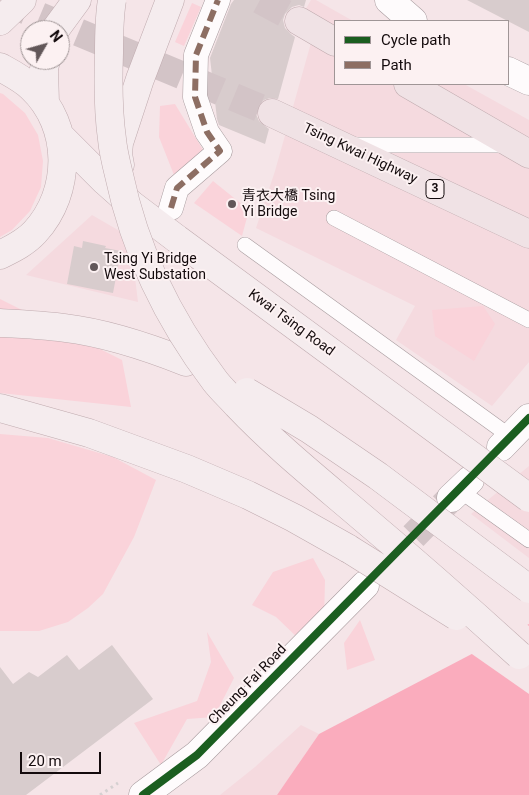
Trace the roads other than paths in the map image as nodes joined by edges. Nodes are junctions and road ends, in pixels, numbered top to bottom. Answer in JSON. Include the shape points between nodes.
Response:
{"nodes":[{"id":1,"x":22,"y":0,"type":"edge"},
{"id":2,"x":77,"y":0,"type":"edge"},
{"id":3,"x":112,"y":0,"type":"edge"},
{"id":4,"x":170,"y":0,"type":"edge"},
{"id":5,"x":218,"y":0,"type":"edge"},
{"id":6,"x":389,"y":0,"type":"edge"},
{"id":7,"x":62,"y":20,"type":"edge"},
{"id":8,"x":412,"y":20,"type":"edge"},
{"id":9,"x":299,"y":21,"type":"tunnel mouth"},
{"id":10,"x":0,"y":22,"type":"edge"},
{"id":11,"x":334,"y":41,"type":"edge"},
{"id":12,"x":0,"y":67,"type":"edge"},
{"id":13,"x":44,"y":70,"type":"edge"},
{"id":14,"x":509,"y":71,"type":"edge"},
{"id":15,"x":529,"y":81,"type":"edge"},
{"id":16,"x":410,"y":85,"type":"edge"},
{"id":17,"x":45,"y":103,"type":"junction"},
{"id":18,"x":272,"y":113,"type":"tunnel mouth"},
{"id":19,"x":60,"y":137,"type":"junction"},
{"id":20,"x":340,"y":145,"type":"junction"},
{"id":21,"x":524,"y":153,"type":"edge"},
{"id":22,"x":132,"y":205,"type":"junction"},
{"id":23,"x":171,"y":208,"type":"dead end"},
{"id":24,"x":334,"y":218,"type":"dead end"},
{"id":25,"x":529,"y":234,"type":"edge"},
{"id":26,"x":245,"y":245,"type":"dead end"},
{"id":27,"x":0,"y":255,"type":"edge"},
{"id":28,"x":529,"y":320,"type":"edge"},
{"id":29,"x":0,"y":323,"type":"edge"},
{"id":30,"x":186,"y":362,"type":"dead end"},
{"id":31,"x":247,"y":392,"type":"dead end"},
{"id":32,"x":0,"y":408,"type":"edge"},
{"id":33,"x":514,"y":434,"type":"edge"},
{"id":34,"x":460,"y":489,"type":"dead end"},
{"id":35,"x":529,"y":498,"type":"edge"},
{"id":36,"x":529,"y":540,"type":"edge"},
{"id":37,"x":365,"y":585,"type":"tunnel mouth"},
{"id":38,"x":529,"y":588,"type":"edge"},
{"id":39,"x":524,"y":659,"type":"edge"},
{"id":40,"x":143,"y":795,"type":"edge"}],
"edges":[{"from":1,"to":10,"type":"main road"},
{"from":2,"to":7,"type":"main road"},
{"from":3,"to":39,"type":"main road","bridge":true,"via":[[109,111],[122,187],[143,256],[169,312],[190,346],[216,383],[255,424]]},
{"from":4,"to":22,"type":"main road","via":[[119,143],[120,165]]},
{"from":5,"to":23,"type":"street","via":[[196,55],[195,97],[207,132],[220,151],[177,188]]},
{"from":6,"to":8,"type":"street"},
{"from":9,"to":11,"type":"highway"},
{"from":12,"to":17,"type":"main road","via":[[16,75]]},
{"from":13,"to":17,"type":"main road"},
{"from":14,"to":15,"type":"street"},
{"from":16,"to":21,"type":"highway"},
{"from":17,"to":19,"type":"main road"},
{"from":18,"to":20,"type":"highway","name":"Tsing Kwai Highway","number":"3"},
{"from":19,"to":22,"type":"main road","name":"Kwai Tsing Road"},
{"from":19,"to":27,"type":"main road","via":[[62,178],[51,210],[35,232]]},
{"from":20,"to":21,"type":"lane"},
{"from":20,"to":25,"type":"highway","name":"Tsing Kwai Highway","number":"3"},
{"from":22,"to":35,"type":"main road","name":"Kwai Tsing Road","bridge":true},
{"from":24,"to":28,"type":"lane"},
{"from":26,"to":33,"type":"lane"},
{"from":29,"to":30,"type":"main road","via":[[89,332],[159,351]]},
{"from":31,"to":38,"type":"main road","bridge":true,"via":[[378,476]]},
{"from":32,"to":39,"type":"main road","bridge":true,"via":[[89,433],[248,495],[349,549]]},
{"from":34,"to":36,"type":"lane"},
{"from":37,"to":40,"type":"street","name":"Cheung Fai Road","via":[[197,755]]}]}
